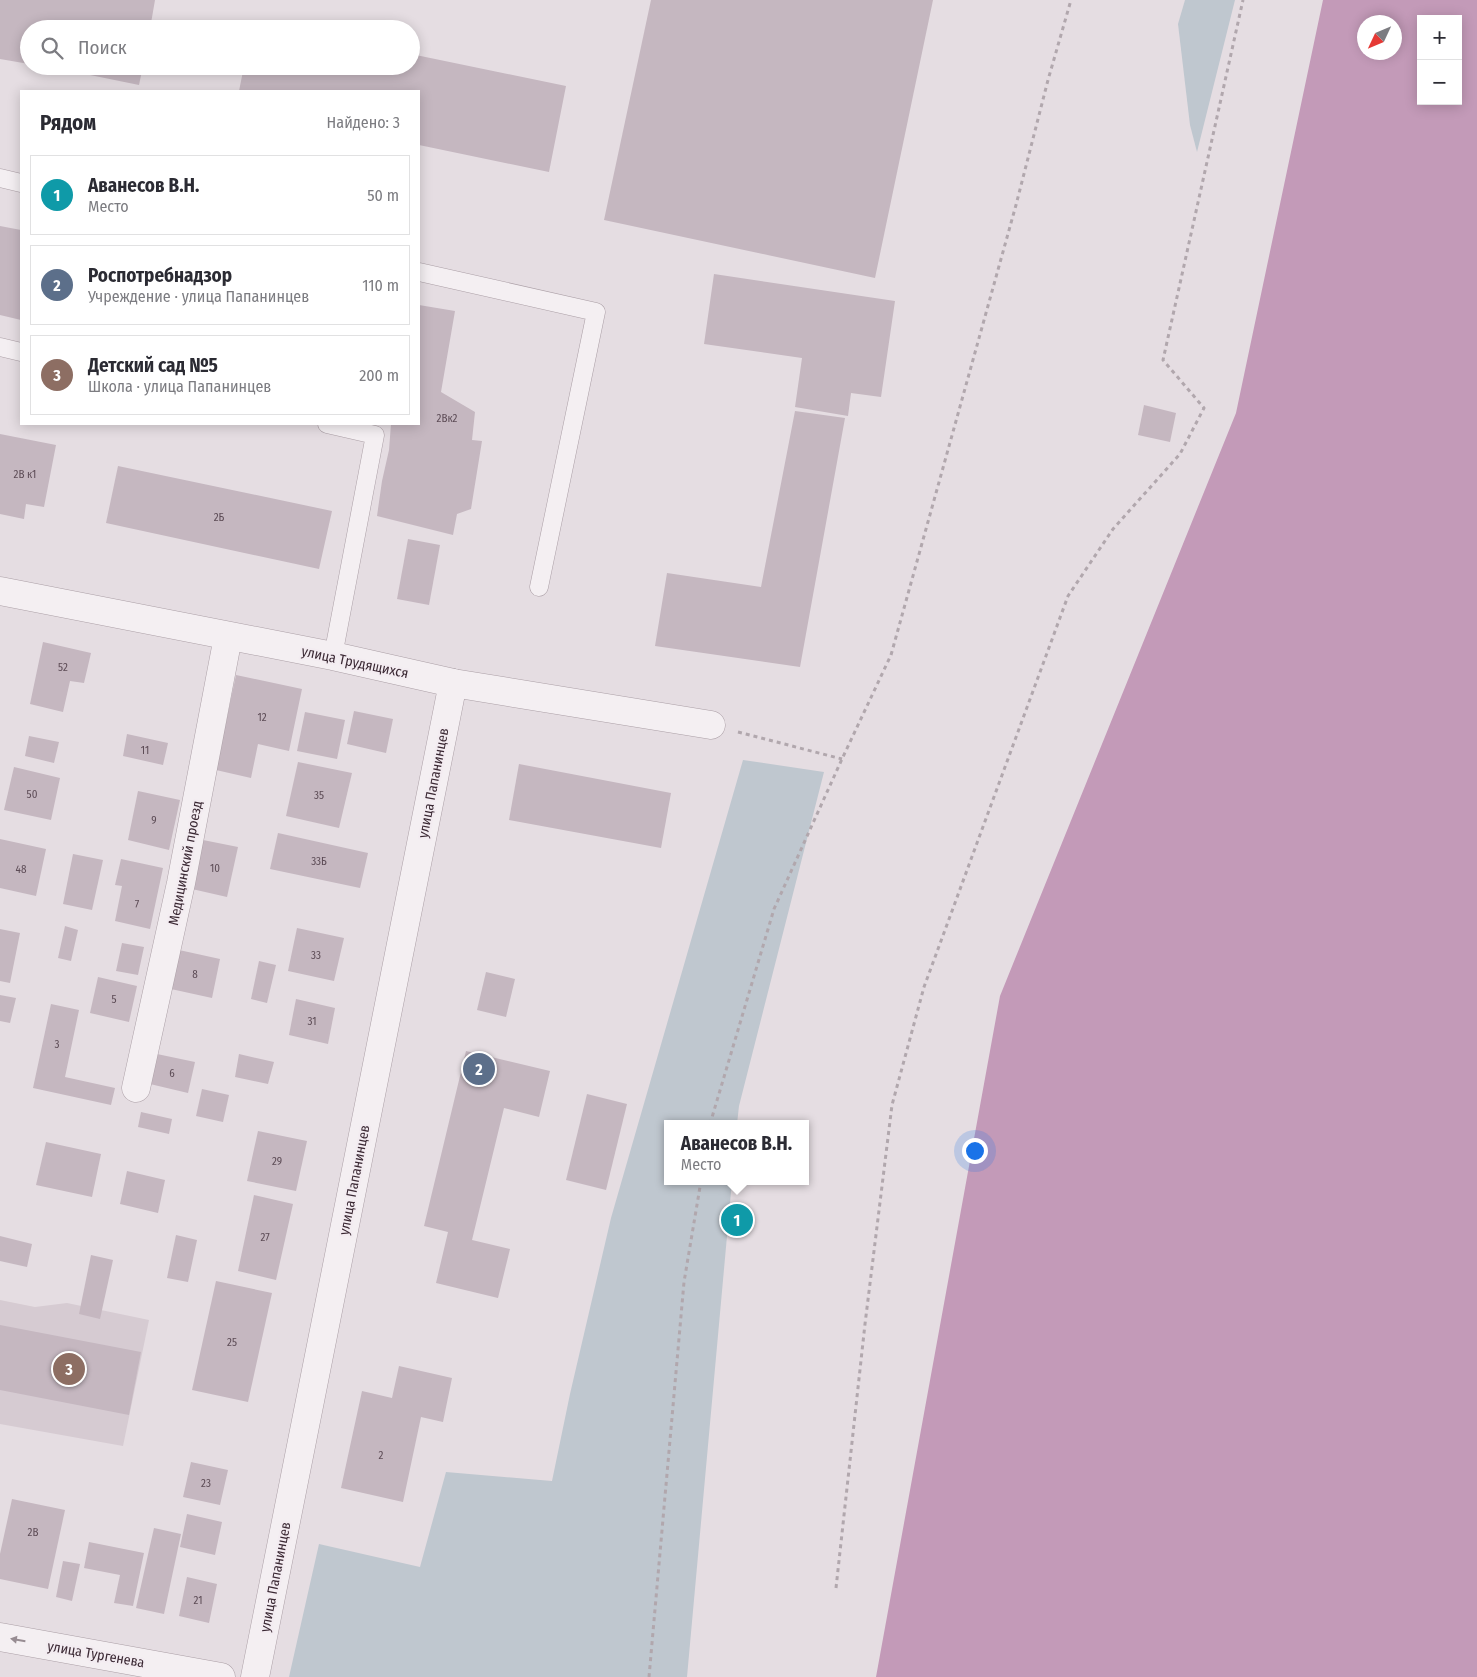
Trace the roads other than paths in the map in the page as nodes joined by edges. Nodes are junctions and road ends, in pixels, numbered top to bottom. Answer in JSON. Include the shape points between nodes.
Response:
{"nodes":[{"id":1,"x":0,"y":178,"type":"edge"},
{"id":2,"x":20,"y":183,"type":"edge"},
{"id":3,"x":420,"y":272,"type":"edge"},
{"id":4,"x":0,"y":347,"type":"edge"},
{"id":5,"x":20,"y":352,"type":"edge"},
{"id":6,"x":331,"y":425,"type":"edge"},
{"id":7,"x":539,"y":587,"type":"dead end"},
{"id":8,"x":0,"y":591,"type":"edge"},
{"id":9,"x":228,"y":637,"type":"junction"},
{"id":10,"x":333,"y":656,"type":"junction"},
{"id":11,"x":453,"y":683,"type":"junction"},
{"id":12,"x":711,"y":725,"type":"road end"},
{"id":13,"x":136,"y":1088,"type":"dead end"},
{"id":14,"x":0,"y":1637,"type":"edge"},
{"id":15,"x":221,"y":1677,"type":"edge"},
{"id":16,"x":255,"y":1677,"type":"edge"}],
"edges":[{"from":1,"to":2,"type":"lane"},
{"from":3,"to":7,"type":"lane","via":[[596,312]]},
{"from":4,"to":5,"type":"lane"},
{"from":6,"to":10,"type":"lane","via":[[375,435]]},
{"from":8,"to":9,"type":"street","name":"улица Трудящихся"},
{"from":9,"to":10,"type":"street","name":"улица Трудящихся"},
{"from":9,"to":13,"type":"street","name":"Медицинский проезд","via":[[181,883]]},
{"from":10,"to":11,"type":"street","name":"улица Трудящихся"},
{"from":11,"to":12,"type":"street","name":"улица Трудящихся"},
{"from":11,"to":16,"type":"street","name":"улица Папанинцев"},
{"from":15,"to":14,"type":"street","name":"улица Тургенева","one_way":true}]}
